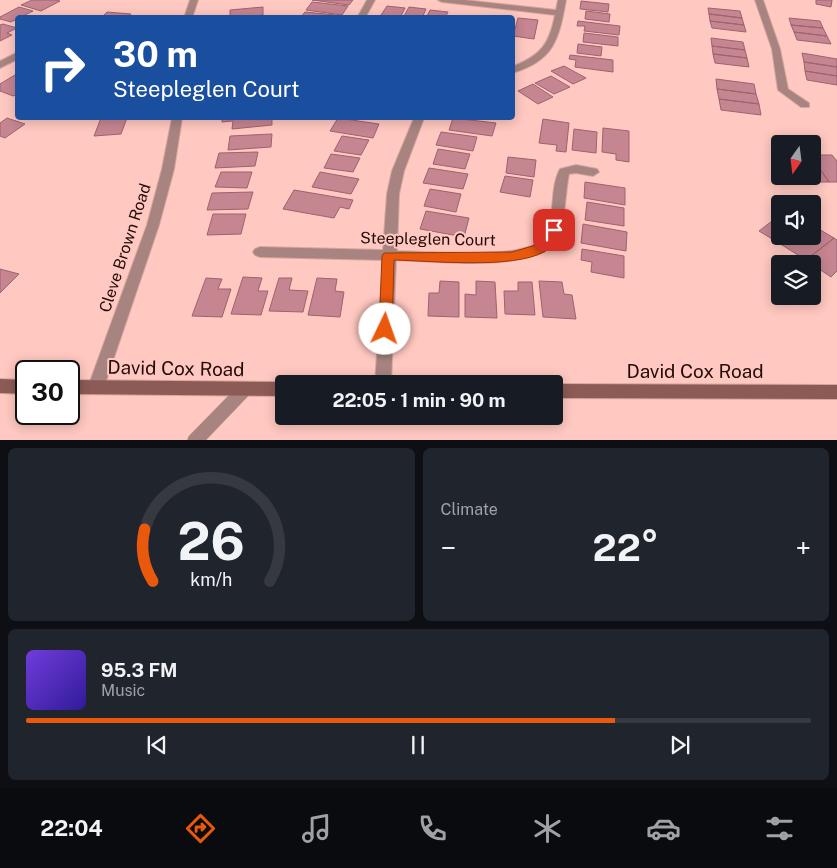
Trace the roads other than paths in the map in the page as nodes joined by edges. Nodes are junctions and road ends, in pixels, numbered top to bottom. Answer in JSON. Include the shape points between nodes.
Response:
{"nodes":[{"id":1,"x":194,"y":0,"type":"edge"},
{"id":2,"x":371,"y":0,"type":"edge"},
{"id":3,"x":442,"y":0,"type":"edge"},
{"id":4,"x":562,"y":0,"type":"edge"},
{"id":5,"x":759,"y":0,"type":"edge"},
{"id":6,"x":559,"y":13,"type":"junction"},
{"id":7,"x":189,"y":15,"type":"edge"},
{"id":8,"x":363,"y":15,"type":"edge"},
{"id":9,"x":15,"y":56,"type":"edge"},
{"id":10,"x":0,"y":65,"type":"edge"},
{"id":11,"x":515,"y":69,"type":"edge"},
{"id":12,"x":805,"y":105,"type":"dead end"},
{"id":13,"x":177,"y":120,"type":"edge"},
{"id":14,"x":418,"y":120,"type":"edge"},
{"id":15,"x":593,"y":172,"type":"dead end"},
{"id":16,"x":260,"y":252,"type":"dead end"},
{"id":17,"x":388,"y":256,"type":"junction"},
{"id":18,"x":383,"y":375,"type":"edge"},
{"id":19,"x":0,"y":386,"type":"edge"},
{"id":20,"x":15,"y":387,"type":"edge"},
{"id":21,"x":80,"y":387,"type":"edge"},
{"id":22,"x":96,"y":387,"type":"junction"},
{"id":23,"x":246,"y":388,"type":"junction"},
{"id":24,"x":275,"y":389,"type":"edge"},
{"id":25,"x":563,"y":391,"type":"edge"},
{"id":26,"x":837,"y":392,"type":"edge"},
{"id":27,"x":194,"y":440,"type":"edge"}],
"edges":[{"from":1,"to":7,"type":"street"},
{"from":2,"to":8,"type":"street"},
{"from":3,"to":6,"type":"street"},
{"from":4,"to":6,"type":"street"},
{"from":5,"to":12,"type":"street","via":[[776,49],[783,90]]},
{"from":6,"to":11,"type":"street","via":[[552,44],[542,55]]},
{"from":9,"to":10,"type":"street"},
{"from":13,"to":22,"type":"street","name":"Cleve Brown Road","via":[[153,225]]},
{"from":14,"to":17,"type":"street","via":[[393,194]]},
{"from":15,"to":17,"type":"street","name":"Steepleglen Court","via":[[576,169],[564,172],[554,230],[550,241],[540,249],[505,257]]},
{"from":16,"to":17,"type":"street","name":"Steepleglen Court"},
{"from":17,"to":18,"type":"street"},
{"from":19,"to":20,"type":"main road"},
{"from":21,"to":22,"type":"main road","name":"David Cox Road"},
{"from":22,"to":23,"type":"main road","name":"David Cox Road"},
{"from":23,"to":24,"type":"main road","name":"David Cox Road"},
{"from":23,"to":27,"type":"lane"},
{"from":25,"to":26,"type":"main road","name":"David Cox Road"}]}
